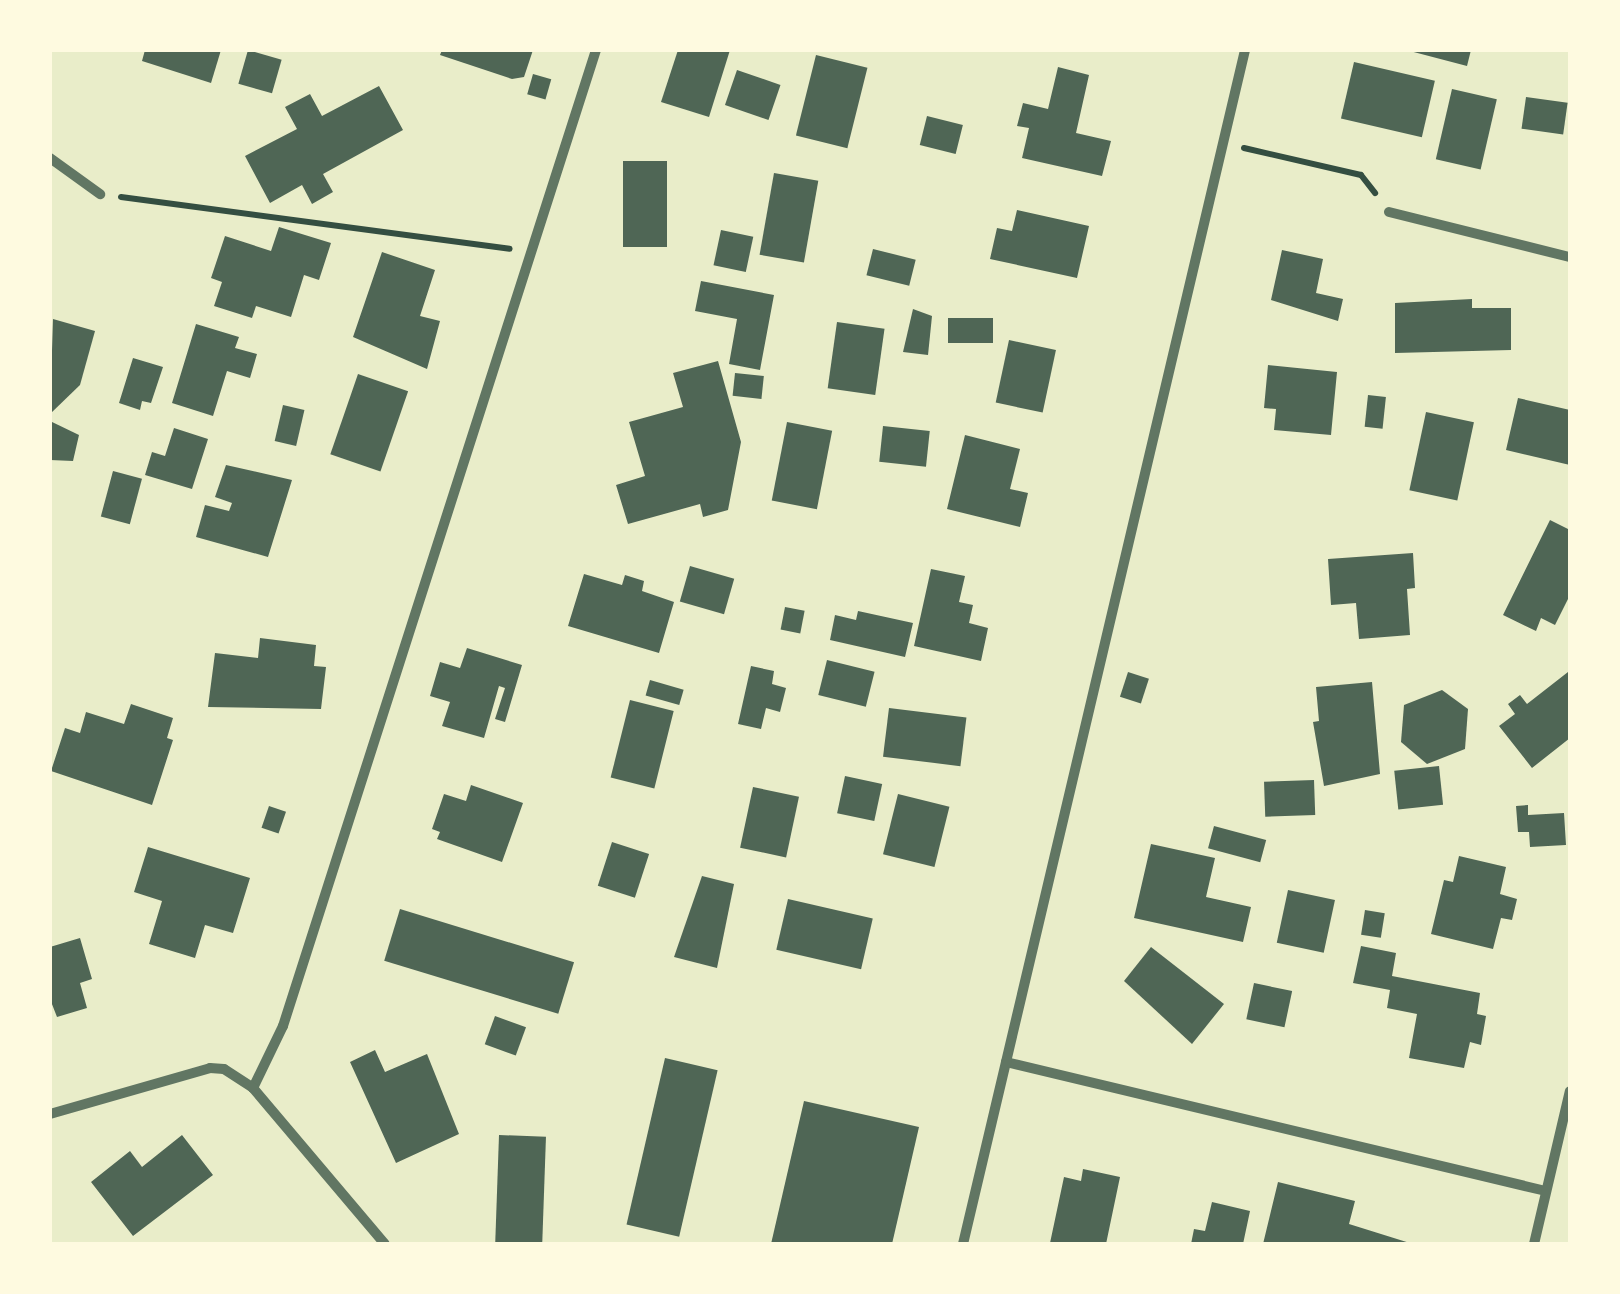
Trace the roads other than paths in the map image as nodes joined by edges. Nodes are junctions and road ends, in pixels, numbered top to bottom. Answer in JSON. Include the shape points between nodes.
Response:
{"nodes":[{"id":1,"x":596,"y":50,"type":"edge"},
{"id":2,"x":1245,"y":50,"type":"edge"},
{"id":3,"x":50,"y":158,"type":"edge"},
{"id":4,"x":100,"y":194,"type":"road end"},
{"id":5,"x":1389,"y":212,"type":"road end"},
{"id":6,"x":1570,"y":257,"type":"edge"},
{"id":7,"x":1006,"y":1062,"type":"junction"},
{"id":8,"x":252,"y":1088,"type":"junction"},
{"id":9,"x":1570,"y":1091,"type":"edge"},
{"id":10,"x":50,"y":1114,"type":"edge"},
{"id":11,"x":1546,"y":1191,"type":"junction"},
{"id":12,"x":385,"y":1244,"type":"edge"},
{"id":13,"x":963,"y":1244,"type":"edge"},
{"id":14,"x":1534,"y":1244,"type":"edge"}],
"edges":[{"from":1,"to":8,"type":"street","via":[[283,1026]]},
{"from":2,"to":7,"type":"street"},
{"from":3,"to":4,"type":"street"},
{"from":5,"to":6,"type":"street"},
{"from":7,"to":11,"type":"street"},
{"from":7,"to":13,"type":"street"},
{"from":8,"to":10,"type":"street","via":[[210,1068]]},
{"from":8,"to":12,"type":"street"},
{"from":9,"to":11,"type":"street"},
{"from":11,"to":14,"type":"street"}]}
